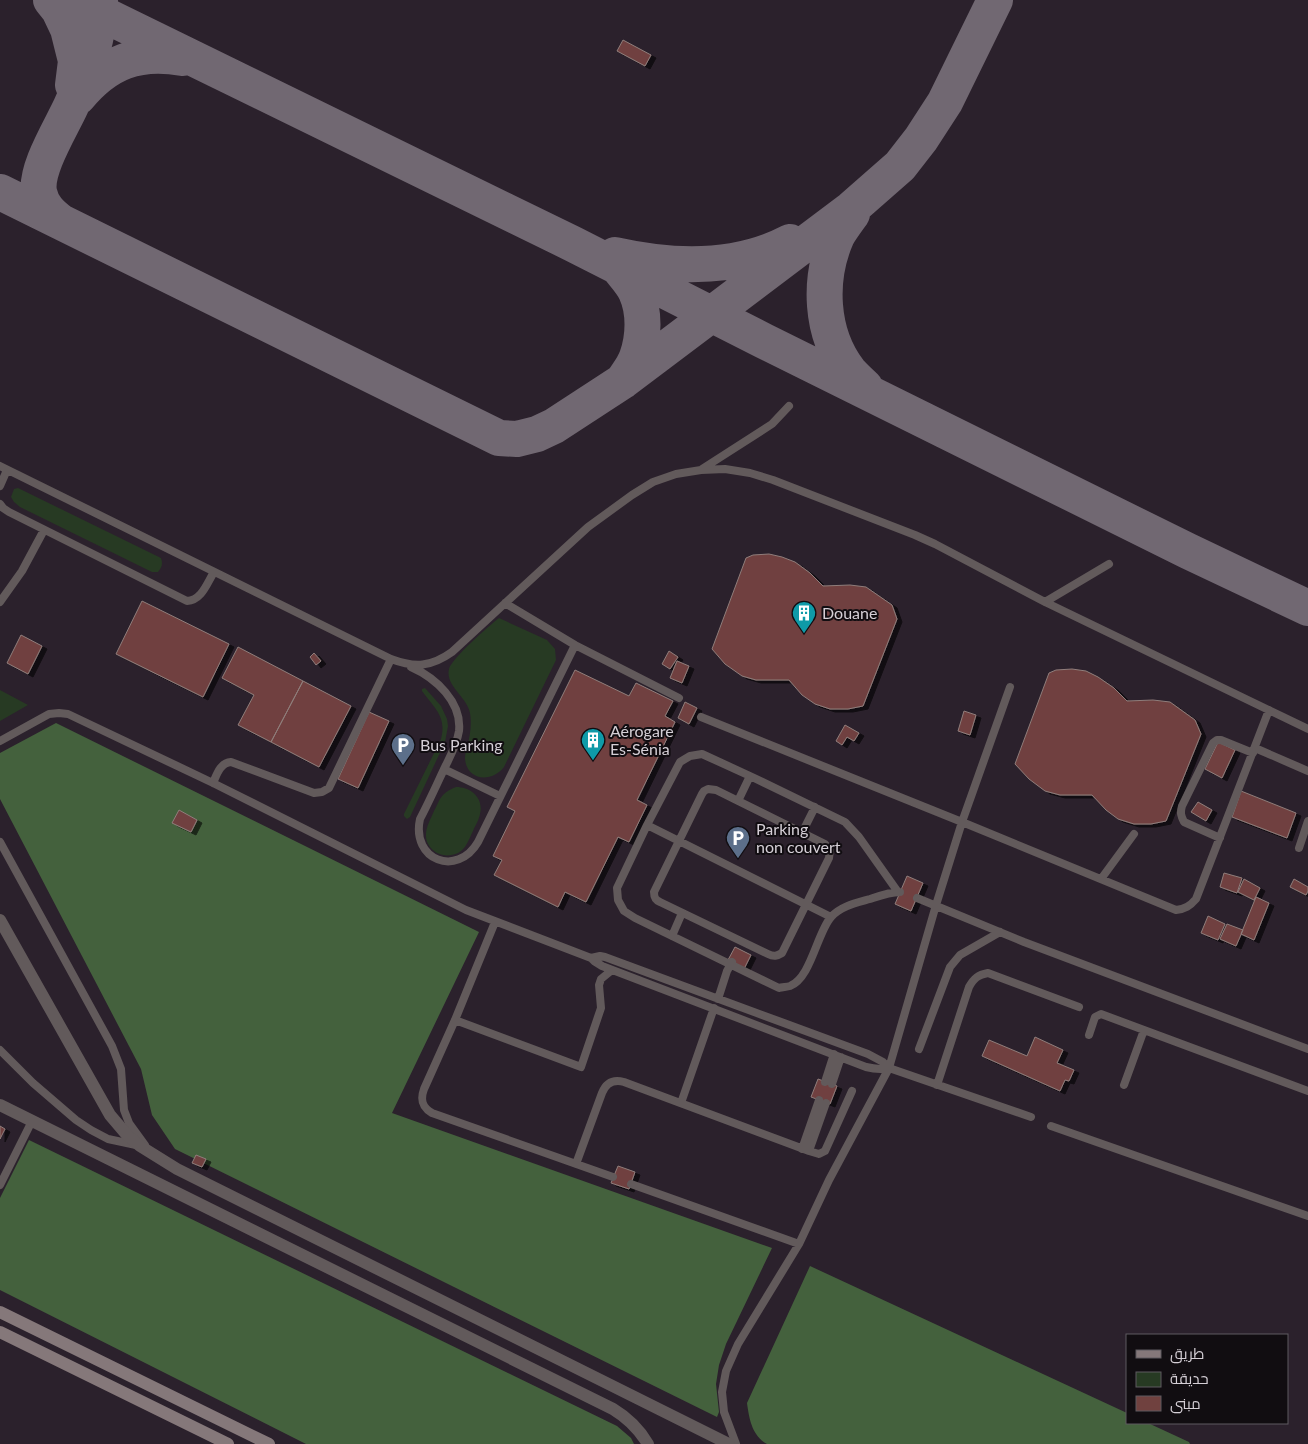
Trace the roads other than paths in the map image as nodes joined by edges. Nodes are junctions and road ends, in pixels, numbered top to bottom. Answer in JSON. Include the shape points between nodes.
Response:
{"nodes":[{"id":1,"x":789,"y":406,"type":"dead end"},
{"id":2,"x":4,"y":468,"type":"edge"},
{"id":3,"x":701,"y":470,"type":"junction"},
{"id":4,"x":0,"y":486,"type":"edge"},
{"id":5,"x":0,"y":504,"type":"edge"},
{"id":6,"x":44,"y":530,"type":"junction"},
{"id":7,"x":1109,"y":564,"type":"dead end"},
{"id":8,"x":214,"y":572,"type":"junction"},
{"id":9,"x":0,"y":602,"type":"edge"},
{"id":10,"x":1045,"y":602,"type":"junction"},
{"id":11,"x":505,"y":603,"type":"junction"},
{"id":12,"x":575,"y":645,"type":"junction"},
{"id":13,"x":391,"y":659,"type":"junction"},
{"id":14,"x":404,"y":664,"type":"junction"},
{"id":15,"x":1010,"y":687,"type":"dead end"},
{"id":16,"x":679,"y":698,"type":"dead end"},
{"id":17,"x":1269,"y":710,"type":"junction"},
{"id":18,"x":701,"y":717,"type":"dead end"},
{"id":19,"x":1308,"y":729,"type":"edge"},
{"id":20,"x":0,"y":741,"type":"edge"},
{"id":21,"x":1254,"y":750,"type":"junction"},
{"id":22,"x":444,"y":769,"type":"junction"},
{"id":23,"x":1308,"y":770,"type":"edge"},
{"id":24,"x":750,"y":776,"type":"junction"},
{"id":25,"x":212,"y":783,"type":"junction"},
{"id":26,"x":500,"y":796,"type":"junction"},
{"id":27,"x":738,"y":801,"type":"junction"},
{"id":28,"x":815,"y":807,"type":"junction"},
{"id":29,"x":1308,"y":821,"type":"edge"},
{"id":30,"x":962,"y":822,"type":"junction"},
{"id":31,"x":647,"y":825,"type":"junction"},
{"id":32,"x":802,"y":833,"type":"junction"},
{"id":33,"x":1134,"y":834,"type":"dead end"},
{"id":34,"x":1220,"y":838,"type":"junction"},
{"id":35,"x":0,"y":842,"type":"edge"},
{"id":36,"x":679,"y":842,"type":"junction"},
{"id":37,"x":1299,"y":848,"type":"dead end"},
{"id":38,"x":1102,"y":879,"type":"junction"},
{"id":39,"x":917,"y":898,"type":"dead end"},
{"id":40,"x":806,"y":905,"type":"junction"},
{"id":41,"x":936,"y":905,"type":"junction"},
{"id":42,"x":682,"y":913,"type":"junction"},
{"id":43,"x":831,"y":917,"type":"junction"},
{"id":44,"x":0,"y":920,"type":"edge"},
{"id":45,"x":495,"y":922,"type":"junction"},
{"id":46,"x":1000,"y":932,"type":"junction"},
{"id":47,"x":672,"y":936,"type":"junction"},
{"id":48,"x":591,"y":958,"type":"junction"},
{"id":49,"x":731,"y":963,"type":"junction"},
{"id":50,"x":612,"y":970,"type":"junction"},
{"id":51,"x":661,"y":978,"type":"junction"},
{"id":52,"x":658,"y":987,"type":"junction"},
{"id":53,"x":718,"y":998,"type":"junction"},
{"id":54,"x":1079,"y":1007,"type":"dead end"},
{"id":55,"x":714,"y":1008,"type":"junction"},
{"id":56,"x":455,"y":1020,"type":"junction"},
{"id":57,"x":1144,"y":1030,"type":"junction"},
{"id":58,"x":1089,"y":1035,"type":"dead end"},
{"id":59,"x":919,"y":1049,"type":"dead end"},
{"id":60,"x":1308,"y":1049,"type":"edge"},
{"id":61,"x":0,"y":1050,"type":"edge"},
{"id":62,"x":838,"y":1055,"type":"junction"},
{"id":63,"x":889,"y":1068,"type":"junction"},
{"id":64,"x":828,"y":1083,"type":"dead end"},
{"id":65,"x":937,"y":1085,"type":"junction"},
{"id":66,"x":1124,"y":1085,"type":"dead end"},
{"id":67,"x":852,"y":1091,"type":"dead end"},
{"id":68,"x":1308,"y":1091,"type":"edge"},
{"id":69,"x":822,"y":1101,"type":"dead end"},
{"id":70,"x":680,"y":1103,"type":"junction"},
{"id":71,"x":0,"y":1105,"type":"edge"},
{"id":72,"x":1031,"y":1117,"type":"dead end"},
{"id":73,"x":32,"y":1121,"type":"junction"},
{"id":74,"x":1052,"y":1126,"type":"dead end"},
{"id":75,"x":140,"y":1146,"type":"junction"},
{"id":76,"x":806,"y":1150,"type":"junction"},
{"id":77,"x":154,"y":1156,"type":"junction"},
{"id":78,"x":576,"y":1164,"type":"junction"},
{"id":79,"x":613,"y":1177,"type":"dead end"},
{"id":80,"x":631,"y":1184,"type":"dead end"},
{"id":81,"x":0,"y":1186,"type":"edge"},
{"id":82,"x":1308,"y":1216,"type":"edge"},
{"id":83,"x":799,"y":1244,"type":"junction"},
{"id":84,"x":0,"y":1312,"type":"edge"},
{"id":85,"x":0,"y":1332,"type":"edge"},
{"id":86,"x":604,"y":1382,"type":"junction"},
{"id":87,"x":595,"y":1400,"type":"junction"},
{"id":88,"x":228,"y":1444,"type":"edge"},
{"id":89,"x":269,"y":1444,"type":"edge"},
{"id":90,"x":648,"y":1444,"type":"edge"},
{"id":91,"x":729,"y":1444,"type":"edge"},
{"id":92,"x":736,"y":1444,"type":"edge"}],
"edges":[{"from":1,"to":3,"type":"lane","via":[[772,424]]},
{"from":2,"to":4,"type":"lane"},
{"from":2,"to":8,"type":"lane"},
{"from":3,"to":10,"type":"lane","via":[[750,473],[783,484],[935,544]]},
{"from":3,"to":11,"type":"lane","via":[[653,482],[632,495],[588,527]]},
{"from":5,"to":6,"type":"lane"},
{"from":6,"to":8,"type":"lane","via":[[187,601],[198,598]]},
{"from":6,"to":9,"type":"lane","via":[[22,571]]},
{"from":7,"to":10,"type":"lane"},
{"from":8,"to":13,"type":"lane"},
{"from":10,"to":17,"type":"lane"},
{"from":11,"to":12,"type":"lane"},
{"from":11,"to":14,"type":"lane","via":[[441,660],[418,666]]},
{"from":12,"to":16,"type":"lane"},
{"from":12,"to":26,"type":"lane"},
{"from":13,"to":14,"type":"lane"},
{"from":13,"to":25,"type":"lane","via":[[329,788],[314,793],[231,762],[223,765]]},
{"from":14,"to":22,"type":"lane","via":[[434,679],[456,709],[459,719],[457,739]]},
{"from":15,"to":30,"type":"lane"},
{"from":17,"to":19,"type":"lane"},
{"from":17,"to":21,"type":"lane"},
{"from":18,"to":30,"type":"lane"},
{"from":20,"to":25,"type":"lane","via":[[49,714],[68,714]]},
{"from":21,"to":23,"type":"lane"},
{"from":21,"to":34,"type":"lane"},
{"from":21,"to":34,"type":"lane","via":[[1216,740],[1182,806],[1180,812],[1184,822]]},
{"from":22,"to":26,"type":"lane"},
{"from":22,"to":26,"type":"lane","via":[[418,829],[423,847],[437,859],[456,861],[473,850]]},
{"from":24,"to":27,"type":"lane"},
{"from":24,"to":28,"type":"lane"},
{"from":24,"to":31,"type":"lane","via":[[702,754],[690,756],[680,762]]},
{"from":25,"to":45,"type":"lane"},
{"from":27,"to":32,"type":"lane"},
{"from":27,"to":36,"type":"lane","via":[[708,788]]},
{"from":28,"to":32,"type":"lane"},
{"from":28,"to":43,"type":"lane","via":[[853,829],[899,892],[846,906]]},
{"from":29,"to":37,"type":"lane"},
{"from":30,"to":38,"type":"lane"},
{"from":30,"to":41,"type":"lane"},
{"from":31,"to":36,"type":"lane"},
{"from":31,"to":47,"type":"lane","via":[[617,888],[618,900],[624,911]]},
{"from":32,"to":40,"type":"lane","via":[[825,844],[830,850]]},
{"from":33,"to":38,"type":"lane"},
{"from":34,"to":38,"type":"lane","via":[[1196,899],[1184,909],[1176,910]]},
{"from":35,"to":77,"type":"lane","via":[[112,1046],[121,1069],[124,1110],[129,1123]]},
{"from":36,"to":40,"type":"lane"},
{"from":36,"to":42,"type":"lane","via":[[654,896]]},
{"from":39,"to":41,"type":"lane"},
{"from":40,"to":42,"type":"lane","via":[[778,956],[744,947]]},
{"from":40,"to":43,"type":"lane"},
{"from":41,"to":46,"type":"lane"},
{"from":41,"to":63,"type":"lane"},
{"from":42,"to":47,"type":"lane"},
{"from":43,"to":49,"type":"lane","via":[[805,971],[799,981],[790,986],[779,988]]},
{"from":44,"to":75,"type":"street","via":[[110,1115]]},
{"from":45,"to":48,"type":"lane"},
{"from":45,"to":56,"type":"lane"},
{"from":46,"to":59,"type":"lane","via":[[960,955],[950,967]]},
{"from":46,"to":60,"type":"lane"},
{"from":47,"to":49,"type":"lane"},
{"from":48,"to":50,"type":"lane"},
{"from":48,"to":51,"type":"lane","via":[[605,957]]},
{"from":49,"to":53,"type":"lane"},
{"from":50,"to":52,"type":"lane"},
{"from":50,"to":56,"type":"lane","via":[[599,985],[601,1008],[580,1067]]},
{"from":51,"to":52,"type":"lane"},
{"from":51,"to":53,"type":"lane"},
{"from":52,"to":55,"type":"lane"},
{"from":53,"to":63,"type":"lane","via":[[868,1054]]},
{"from":54,"to":65,"type":"lane","via":[[988,974],[979,975],[969,987]]},
{"from":55,"to":62,"type":"lane"},
{"from":55,"to":70,"type":"lane"},
{"from":56,"to":78,"type":"lane","via":[[421,1096],[426,1109]]},
{"from":57,"to":58,"type":"lane","via":[[1101,1014],[1095,1017]]},
{"from":57,"to":66,"type":"lane"},
{"from":57,"to":68,"type":"lane"},
{"from":61,"to":75,"type":"lane","via":[[76,1120],[108,1139]]},
{"from":62,"to":63,"type":"lane","via":[[873,1069]]},
{"from":62,"to":64,"type":"lane"},
{"from":63,"to":65,"type":"lane"},
{"from":63,"to":83,"type":"lane"},
{"from":65,"to":72,"type":"lane"},
{"from":67,"to":76,"type":"lane","via":[[825,1151],[819,1154]]},
{"from":69,"to":76,"type":"lane"},
{"from":70,"to":76,"type":"lane"},
{"from":70,"to":78,"type":"lane","via":[[618,1080],[611,1082],[602,1092]]},
{"from":71,"to":73,"type":"street"},
{"from":73,"to":81,"type":"lane"},
{"from":73,"to":87,"type":"street"},
{"from":74,"to":82,"type":"lane"},
{"from":75,"to":77,"type":"street"},
{"from":77,"to":86,"type":"street"},
{"from":78,"to":79,"type":"lane"},
{"from":80,"to":83,"type":"lane"},
{"from":83,"to":92,"type":"lane","via":[[738,1344],[726,1371],[722,1392],[724,1412]]},
{"from":84,"to":89,"type":"main road"},
{"from":85,"to":88,"type":"main road"},
{"from":86,"to":87,"type":"street"},
{"from":86,"to":91,"type":"street"},
{"from":87,"to":90,"type":"street","via":[[625,1416]]}]}
